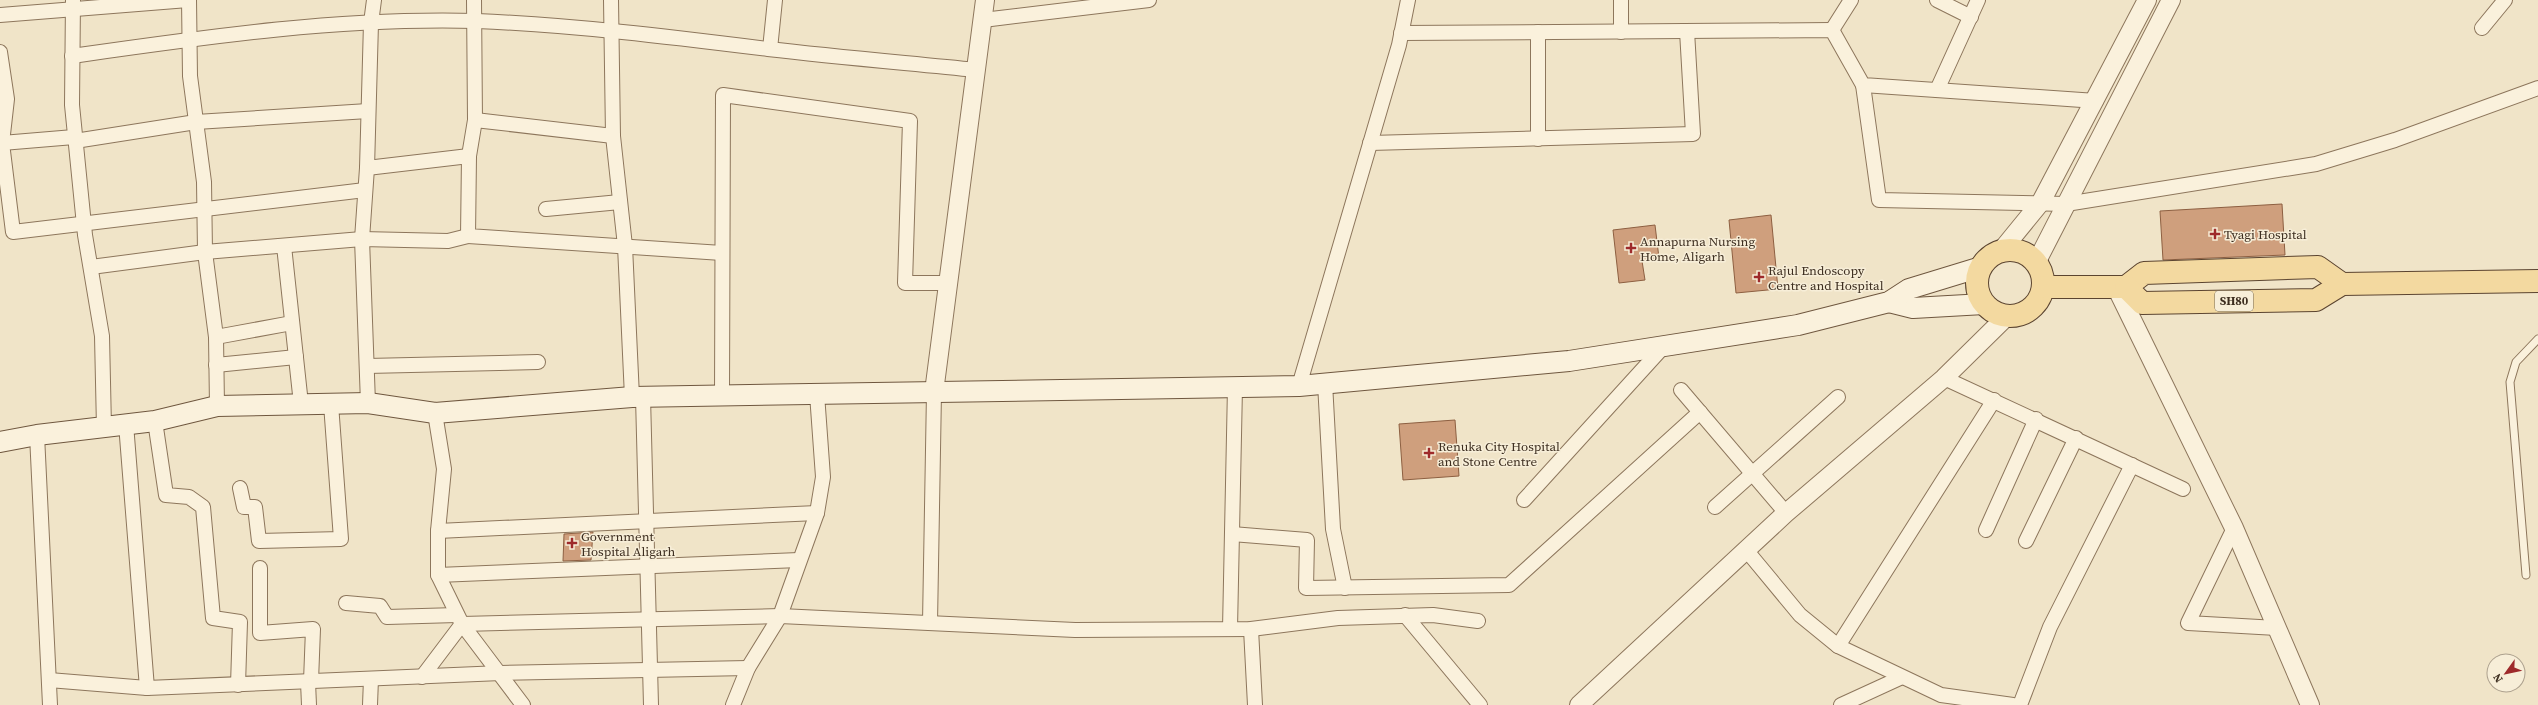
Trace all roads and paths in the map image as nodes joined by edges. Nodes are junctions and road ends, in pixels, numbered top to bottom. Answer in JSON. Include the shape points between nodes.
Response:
{"nodes":[{"id":1,"x":189,"y":0,"type":"edge"},
{"id":2,"x":374,"y":0,"type":"edge"},
{"id":3,"x":474,"y":0,"type":"edge"},
{"id":4,"x":611,"y":0,"type":"edge"},
{"id":5,"x":775,"y":0,"type":"edge"},
{"id":6,"x":985,"y":0,"type":"edge"},
{"id":7,"x":1149,"y":0,"type":"edge"},
{"id":8,"x":1408,"y":0,"type":"edge"},
{"id":9,"x":1621,"y":0,"type":"edge"},
{"id":10,"x":1851,"y":0,"type":"edge"},
{"id":11,"x":1937,"y":0,"type":"edge"},
{"id":12,"x":1978,"y":0,"type":"edge"},
{"id":13,"x":2147,"y":0,"type":"edge"},
{"id":14,"x":2171,"y":0,"type":"edge"},
{"id":15,"x":2505,"y":0,"type":"edge"},
{"id":16,"x":73,"y":4,"type":"edge"},
{"id":17,"x":0,"y":15,"type":"edge"},
{"id":18,"x":1971,"y":17,"type":"junction"},
{"id":19,"x":983,"y":20,"type":"junction"},
{"id":20,"x":475,"y":21,"type":"junction"},
{"id":21,"x":371,"y":23,"type":"junction"},
{"id":22,"x":2482,"y":28,"type":"dead end"},
{"id":23,"x":610,"y":29,"type":"junction"},
{"id":24,"x":1832,"y":30,"type":"junction"},
{"id":25,"x":1687,"y":31,"type":"junction"},
{"id":26,"x":1538,"y":32,"type":"junction"},
{"id":27,"x":1621,"y":32,"type":"junction"},
{"id":28,"x":1401,"y":34,"type":"junction"},
{"id":29,"x":189,"y":39,"type":"junction"},
{"id":30,"x":770,"y":49,"type":"junction"},
{"id":31,"x":0,"y":52,"type":"edge"},
{"id":32,"x":72,"y":56,"type":"junction"},
{"id":33,"x":976,"y":70,"type":"junction"},
{"id":34,"x":1863,"y":85,"type":"junction"},
{"id":35,"x":2538,"y":88,"type":"edge"},
{"id":36,"x":1937,"y":90,"type":"junction"},
{"id":37,"x":2096,"y":101,"type":"junction"},
{"id":38,"x":368,"y":111,"type":"junction"},
{"id":39,"x":475,"y":120,"type":"junction"},
{"id":40,"x":196,"y":122,"type":"junction"},
{"id":41,"x":613,"y":136,"type":"junction"},
{"id":42,"x":75,"y":139,"type":"junction"},
{"id":43,"x":1538,"y":139,"type":"junction"},
{"id":44,"x":2,"y":143,"type":"junction"},
{"id":45,"x":1370,"y":143,"type":"junction"},
{"id":46,"x":469,"y":156,"type":"junction"},
{"id":47,"x":367,"y":168,"type":"junction"},
{"id":48,"x":365,"y":190,"type":"junction"},
{"id":49,"x":620,"y":202,"type":"junction"},
{"id":50,"x":2041,"y":202,"type":"junction"},
{"id":51,"x":2066,"y":204,"type":"junction"},
{"id":52,"x":204,"y":208,"type":"junction"},
{"id":53,"x":546,"y":209,"type":"dead end"},
{"id":54,"x":84,"y":224,"type":"junction"},
{"id":55,"x":468,"y":236,"type":"junction"},
{"id":56,"x":362,"y":240,"type":"junction"},
{"id":57,"x":284,"y":246,"type":"junction"},
{"id":58,"x":625,"y":246,"type":"junction"},
{"id":59,"x":2001,"y":251,"type":"junction"},
{"id":60,"x":206,"y":252,"type":"junction"},
{"id":61,"x":722,"y":253,"type":"junction"},
{"id":62,"x":2036,"y":263,"type":"junction"},
{"id":63,"x":1981,"y":267,"type":"junction"},
{"id":64,"x":91,"y":268,"type":"junction"},
{"id":65,"x":948,"y":283,"type":"junction"},
{"id":66,"x":2342,"y":284,"type":"junction"},
{"id":67,"x":2537,"y":284,"type":"edge"},
{"id":68,"x":2044,"y":287,"type":"junction"},
{"id":69,"x":2121,"y":287,"type":"junction"},
{"id":70,"x":1889,"y":302,"type":"junction"},
{"id":71,"x":1984,"y":304,"type":"junction"},
{"id":72,"x":2006,"y":317,"type":"junction"},
{"id":73,"x":292,"y":323,"type":"junction"},
{"id":74,"x":216,"y":337,"type":"junction"},
{"id":75,"x":2538,"y":339,"type":"edge"},
{"id":76,"x":1664,"y":346,"type":"junction"},
{"id":77,"x":296,"y":357,"type":"junction"},
{"id":78,"x":538,"y":362,"type":"dead end"},
{"id":79,"x":216,"y":365,"type":"junction"},
{"id":80,"x":367,"y":366,"type":"junction"},
{"id":81,"x":1944,"y":378,"type":"junction"},
{"id":82,"x":1325,"y":383,"type":"junction"},
{"id":83,"x":1299,"y":386,"type":"junction"},
{"id":84,"x":1235,"y":387,"type":"junction"},
{"id":85,"x":1681,"y":390,"type":"dead end"},
{"id":86,"x":934,"y":392,"type":"junction"},
{"id":87,"x":817,"y":394,"type":"junction"},
{"id":88,"x":722,"y":396,"type":"junction"},
{"id":89,"x":638,"y":397,"type":"junction"},
{"id":90,"x":1838,"y":397,"type":"dead end"},
{"id":91,"x":1994,"y":400,"type":"junction"},
{"id":92,"x":368,"y":403,"type":"junction"},
{"id":93,"x":301,"y":404,"type":"junction"},
{"id":94,"x":331,"y":404,"type":"junction"},
{"id":95,"x":217,"y":406,"type":"junction"},
{"id":96,"x":1700,"y":412,"type":"junction"},
{"id":97,"x":435,"y":413,"type":"junction"},
{"id":98,"x":2036,"y":419,"type":"junction"},
{"id":99,"x":155,"y":421,"type":"junction"},
{"id":100,"x":126,"y":424,"type":"junction"},
{"id":101,"x":104,"y":428,"type":"junction"},
{"id":102,"x":37,"y":435,"type":"junction"},
{"id":103,"x":2076,"y":438,"type":"junction"},
{"id":104,"x":0,"y":442,"type":"edge"},
{"id":105,"x":2132,"y":465,"type":"junction"},
{"id":106,"x":1753,"y":474,"type":"junction"},
{"id":107,"x":240,"y":488,"type":"dead end"},
{"id":108,"x":2183,"y":489,"type":"dead end"},
{"id":109,"x":1524,"y":500,"type":"dead end"},
{"id":110,"x":1715,"y":506,"type":"dead end"},
{"id":111,"x":817,"y":513,"type":"junction"},
{"id":112,"x":1786,"y":513,"type":"junction"},
{"id":113,"x":646,"y":521,"type":"junction"},
{"id":114,"x":2234,"y":528,"type":"junction"},
{"id":115,"x":1986,"y":530,"type":"dead end"},
{"id":116,"x":438,"y":531,"type":"junction"},
{"id":117,"x":1232,"y":534,"type":"junction"},
{"id":118,"x":2026,"y":541,"type":"dead end"},
{"id":119,"x":1747,"y":551,"type":"junction"},
{"id":120,"x":799,"y":560,"type":"junction"},
{"id":121,"x":647,"y":566,"type":"junction"},
{"id":122,"x":260,"y":568,"type":"dead end"},
{"id":123,"x":438,"y":575,"type":"junction"},
{"id":124,"x":2526,"y":575,"type":"dead end"},
{"id":125,"x":1345,"y":588,"type":"junction"},
{"id":126,"x":346,"y":603,"type":"dead end"},
{"id":127,"x":1405,"y":615,"type":"junction"},
{"id":128,"x":780,"y":616,"type":"junction"},
{"id":129,"x":459,"y":619,"type":"junction"},
{"id":130,"x":649,"y":619,"type":"junction"},
{"id":131,"x":1478,"y":621,"type":"dead end"},
{"id":132,"x":930,"y":623,"type":"junction"},
{"id":133,"x":2277,"y":628,"type":"junction"},
{"id":134,"x":1230,"y":629,"type":"junction"},
{"id":135,"x":1251,"y":629,"type":"junction"},
{"id":136,"x":1838,"y":646,"type":"junction"},
{"id":137,"x":748,"y":668,"type":"junction"},
{"id":138,"x":650,"y":670,"type":"junction"},
{"id":139,"x":500,"y":674,"type":"junction"},
{"id":140,"x":422,"y":677,"type":"junction"},
{"id":141,"x":1900,"y":678,"type":"junction"},
{"id":142,"x":371,"y":679,"type":"junction"},
{"id":143,"x":49,"y":680,"type":"junction"},
{"id":144,"x":310,"y":682,"type":"junction"},
{"id":145,"x":238,"y":685,"type":"junction"},
{"id":146,"x":147,"y":688,"type":"junction"},
{"id":147,"x":50,"y":705,"type":"edge"},
{"id":148,"x":309,"y":705,"type":"edge"},
{"id":149,"x":370,"y":705,"type":"edge"},
{"id":150,"x":523,"y":705,"type":"edge"},
{"id":151,"x":651,"y":705,"type":"edge"},
{"id":152,"x":733,"y":705,"type":"edge"},
{"id":153,"x":1255,"y":705,"type":"edge"},
{"id":154,"x":1480,"y":705,"type":"edge"},
{"id":155,"x":1579,"y":705,"type":"edge"},
{"id":156,"x":1841,"y":705,"type":"edge"},
{"id":157,"x":2013,"y":705,"type":"edge"},
{"id":158,"x":2020,"y":705,"type":"edge"},
{"id":159,"x":2310,"y":705,"type":"edge"}],
"edges":[{"from":1,"to":16,"type":"street"},
{"from":1,"to":29,"type":"street"},
{"from":2,"to":21,"type":"street"},
{"from":3,"to":20,"type":"street"},
{"from":4,"to":23,"type":"street"},
{"from":5,"to":30,"type":"street"},
{"from":6,"to":19,"type":"street"},
{"from":7,"to":19,"type":"street"},
{"from":8,"to":28,"type":"street"},
{"from":9,"to":27,"type":"street"},
{"from":10,"to":24,"type":"street"},
{"from":11,"to":18,"type":"street"},
{"from":12,"to":18,"type":"street"},
{"from":13,"to":37,"type":"street"},
{"from":14,"to":51,"type":"street"},
{"from":15,"to":22,"type":"street"},
{"from":16,"to":17,"type":"street"},
{"from":16,"to":32,"type":"street"},
{"from":18,"to":36,"type":"street"},
{"from":19,"to":33,"type":"street"},
{"from":20,"to":21,"type":"street"},
{"from":20,"to":23,"type":"street"},
{"from":20,"to":39,"type":"street"},
{"from":21,"to":29,"type":"street"},
{"from":21,"to":38,"type":"street"},
{"from":23,"to":30,"type":"street"},
{"from":23,"to":41,"type":"street"},
{"from":24,"to":25,"type":"street"},
{"from":24,"to":34,"type":"street"},
{"from":25,"to":27,"type":"street"},
{"from":25,"to":43,"type":"street","via":[[1693,134]]},
{"from":26,"to":27,"type":"street"},
{"from":26,"to":28,"type":"street"},
{"from":26,"to":43,"type":"street"},
{"from":28,"to":45,"type":"street"},
{"from":29,"to":32,"type":"street"},
{"from":29,"to":40,"type":"street","via":[[190,76]]},
{"from":30,"to":33,"type":"street"},
{"from":31,"to":44,"type":"street","via":[[7,99]]},
{"from":32,"to":42,"type":"street"},
{"from":33,"to":65,"type":"street"},
{"from":34,"to":36,"type":"street"},
{"from":34,"to":50,"type":"street","via":[[1879,200]]},
{"from":35,"to":51,"type":"street","via":[[2402,138],[2316,164]]},
{"from":36,"to":37,"type":"street"},
{"from":37,"to":50,"type":"street"},
{"from":38,"to":40,"type":"street"},
{"from":38,"to":47,"type":"street"},
{"from":39,"to":41,"type":"street"},
{"from":39,"to":46,"type":"street"},
{"from":40,"to":42,"type":"street"},
{"from":40,"to":52,"type":"street","via":[[204,182]]},
{"from":41,"to":49,"type":"street"},
{"from":42,"to":44,"type":"street"},
{"from":42,"to":54,"type":"street"},
{"from":43,"to":45,"type":"street"},
{"from":44,"to":54,"type":"street","via":[[13,232]]},
{"from":45,"to":83,"type":"street"},
{"from":46,"to":47,"type":"street"},
{"from":46,"to":55,"type":"street"},
{"from":47,"to":48,"type":"street"},
{"from":48,"to":52,"type":"street"},
{"from":48,"to":56,"type":"street"},
{"from":49,"to":53,"type":"street"},
{"from":49,"to":58,"type":"street"},
{"from":50,"to":51,"type":"street"},
{"from":50,"to":59,"type":"street"},
{"from":51,"to":62,"type":"street"},
{"from":52,"to":54,"type":"street"},
{"from":52,"to":60,"type":"street"},
{"from":54,"to":64,"type":"street"},
{"from":55,"to":56,"type":"street","via":[[448,241]]},
{"from":55,"to":58,"type":"street"},
{"from":56,"to":57,"type":"street"},
{"from":56,"to":80,"type":"street"},
{"from":57,"to":60,"type":"street"},
{"from":57,"to":73,"type":"street"},
{"from":58,"to":61,"type":"street"},
{"from":58,"to":89,"type":"street"},
{"from":59,"to":62,"type":"main road","via":[[2014,250],[2026,254]]},
{"from":59,"to":63,"type":"main road","via":[[1989,257]]},
{"from":60,"to":64,"type":"street"},
{"from":60,"to":74,"type":"street"},
{"from":61,"to":65,"type":"street","via":[[723,95],[910,121],[905,283]]},
{"from":61,"to":88,"type":"street"},
{"from":62,"to":68,"type":"main road","via":[[2042,274]]},
{"from":63,"to":70,"type":"main road","via":[[1909,289]]},
{"from":63,"to":71,"type":"main road","via":[[1977,279],[1978,292]]},
{"from":64,"to":101,"type":"street","via":[[102,336]]},
{"from":65,"to":86,"type":"street"},
{"from":66,"to":67,"type":"main road"},
{"from":66,"to":69,"type":"main road","via":[[2318,267],[2144,274]]},
{"from":66,"to":69,"type":"main road","number":"SH80","via":[[2316,300],[2142,302]]},
{"from":68,"to":69,"type":"main road"},
{"from":68,"to":72,"type":"main road","via":[[2040,300],[2031,310],[2019,316]]},
{"from":69,"to":114,"type":"street"},
{"from":70,"to":71,"type":"main road","via":[[1913,308]]},
{"from":70,"to":76,"type":"main road","via":[[1798,325]]},
{"from":71,"to":72,"type":"main road"},
{"from":72,"to":81,"type":"street"},
{"from":73,"to":74,"type":"street"},
{"from":73,"to":77,"type":"street"},
{"from":74,"to":79,"type":"street"},
{"from":75,"to":124,"type":"lane","via":[[2516,362],[2510,382]]},
{"from":76,"to":82,"type":"main road","via":[[1569,361]]},
{"from":76,"to":109,"type":"street"},
{"from":77,"to":79,"type":"street"},
{"from":77,"to":93,"type":"street"},
{"from":78,"to":80,"type":"street"},
{"from":79,"to":95,"type":"street"},
{"from":80,"to":92,"type":"street"},
{"from":81,"to":91,"type":"street"},
{"from":81,"to":112,"type":"street"},
{"from":82,"to":83,"type":"main road"},
{"from":82,"to":125,"type":"street","via":[[1334,529]]},
{"from":83,"to":84,"type":"main road"},
{"from":84,"to":86,"type":"main road"},
{"from":84,"to":117,"type":"street"},
{"from":85,"to":96,"type":"street"},
{"from":86,"to":87,"type":"main road"},
{"from":86,"to":132,"type":"street"},
{"from":87,"to":88,"type":"main road"},
{"from":87,"to":111,"type":"street","via":[[823,477]]},
{"from":88,"to":89,"type":"main road"},
{"from":89,"to":97,"type":"main road"},
{"from":89,"to":113,"type":"street"},
{"from":90,"to":106,"type":"street"},
{"from":91,"to":98,"type":"street"},
{"from":91,"to":136,"type":"street"},
{"from":92,"to":94,"type":"main road"},
{"from":92,"to":97,"type":"main road"},
{"from":93,"to":94,"type":"main road"},
{"from":93,"to":95,"type":"main road"},
{"from":94,"to":107,"type":"street","via":[[341,539],[259,540],[255,507],[244,507]]},
{"from":95,"to":99,"type":"main road"},
{"from":96,"to":106,"type":"street"},
{"from":96,"to":125,"type":"street","via":[[1509,585]]},
{"from":97,"to":116,"type":"street","via":[[444,469]]},
{"from":98,"to":103,"type":"street"},
{"from":98,"to":115,"type":"street"},
{"from":99,"to":100,"type":"main road"},
{"from":99,"to":145,"type":"street","via":[[166,495],[189,497],[203,507],[213,618],[240,622]]},
{"from":100,"to":101,"type":"main road"},
{"from":100,"to":146,"type":"street"},
{"from":101,"to":102,"type":"main road"},
{"from":102,"to":104,"type":"main road"},
{"from":102,"to":143,"type":"street"},
{"from":103,"to":105,"type":"street"},
{"from":103,"to":118,"type":"street"},
{"from":105,"to":108,"type":"street"},
{"from":105,"to":158,"type":"street","via":[[2050,627]]},
{"from":106,"to":110,"type":"street"},
{"from":106,"to":112,"type":"street"},
{"from":111,"to":113,"type":"street"},
{"from":111,"to":120,"type":"street"},
{"from":112,"to":119,"type":"street"},
{"from":113,"to":116,"type":"street"},
{"from":113,"to":121,"type":"street"},
{"from":114,"to":133,"type":"street"},
{"from":114,"to":133,"type":"street","via":[[2188,623]]},
{"from":116,"to":123,"type":"street"},
{"from":117,"to":125,"type":"street","via":[[1307,540],[1306,588]]},
{"from":117,"to":134,"type":"street"},
{"from":119,"to":136,"type":"street","via":[[1800,614]]},
{"from":119,"to":155,"type":"street"},
{"from":120,"to":121,"type":"street"},
{"from":120,"to":128,"type":"street"},
{"from":121,"to":123,"type":"street"},
{"from":121,"to":130,"type":"street"},
{"from":122,"to":144,"type":"street","via":[[260,633],[313,629]]},
{"from":123,"to":129,"type":"street"},
{"from":126,"to":129,"type":"street","via":[[380,606],[387,618]]},
{"from":127,"to":131,"type":"street","via":[[1433,614]]},
{"from":127,"to":135,"type":"street","via":[[1338,618]]},
{"from":127,"to":154,"type":"street"},
{"from":128,"to":130,"type":"street"},
{"from":128,"to":132,"type":"street"},
{"from":128,"to":137,"type":"street"},
{"from":129,"to":130,"type":"street"},
{"from":129,"to":139,"type":"street"},
{"from":129,"to":140,"type":"street"},
{"from":130,"to":138,"type":"street"},
{"from":132,"to":134,"type":"street","via":[[1075,630]]},
{"from":133,"to":159,"type":"street"},
{"from":134,"to":135,"type":"street"},
{"from":135,"to":153,"type":"street"},
{"from":136,"to":141,"type":"street"},
{"from":137,"to":138,"type":"street"},
{"from":137,"to":152,"type":"street"},
{"from":138,"to":139,"type":"street"},
{"from":138,"to":151,"type":"street"},
{"from":139,"to":140,"type":"street"},
{"from":139,"to":150,"type":"street"},
{"from":140,"to":142,"type":"street"},
{"from":141,"to":156,"type":"street"},
{"from":141,"to":157,"type":"street","via":[[1941,695]]},
{"from":142,"to":144,"type":"street"},
{"from":142,"to":149,"type":"street"},
{"from":143,"to":146,"type":"street"},
{"from":143,"to":147,"type":"street"},
{"from":144,"to":145,"type":"street"},
{"from":144,"to":148,"type":"street"},
{"from":145,"to":146,"type":"street"}]}
